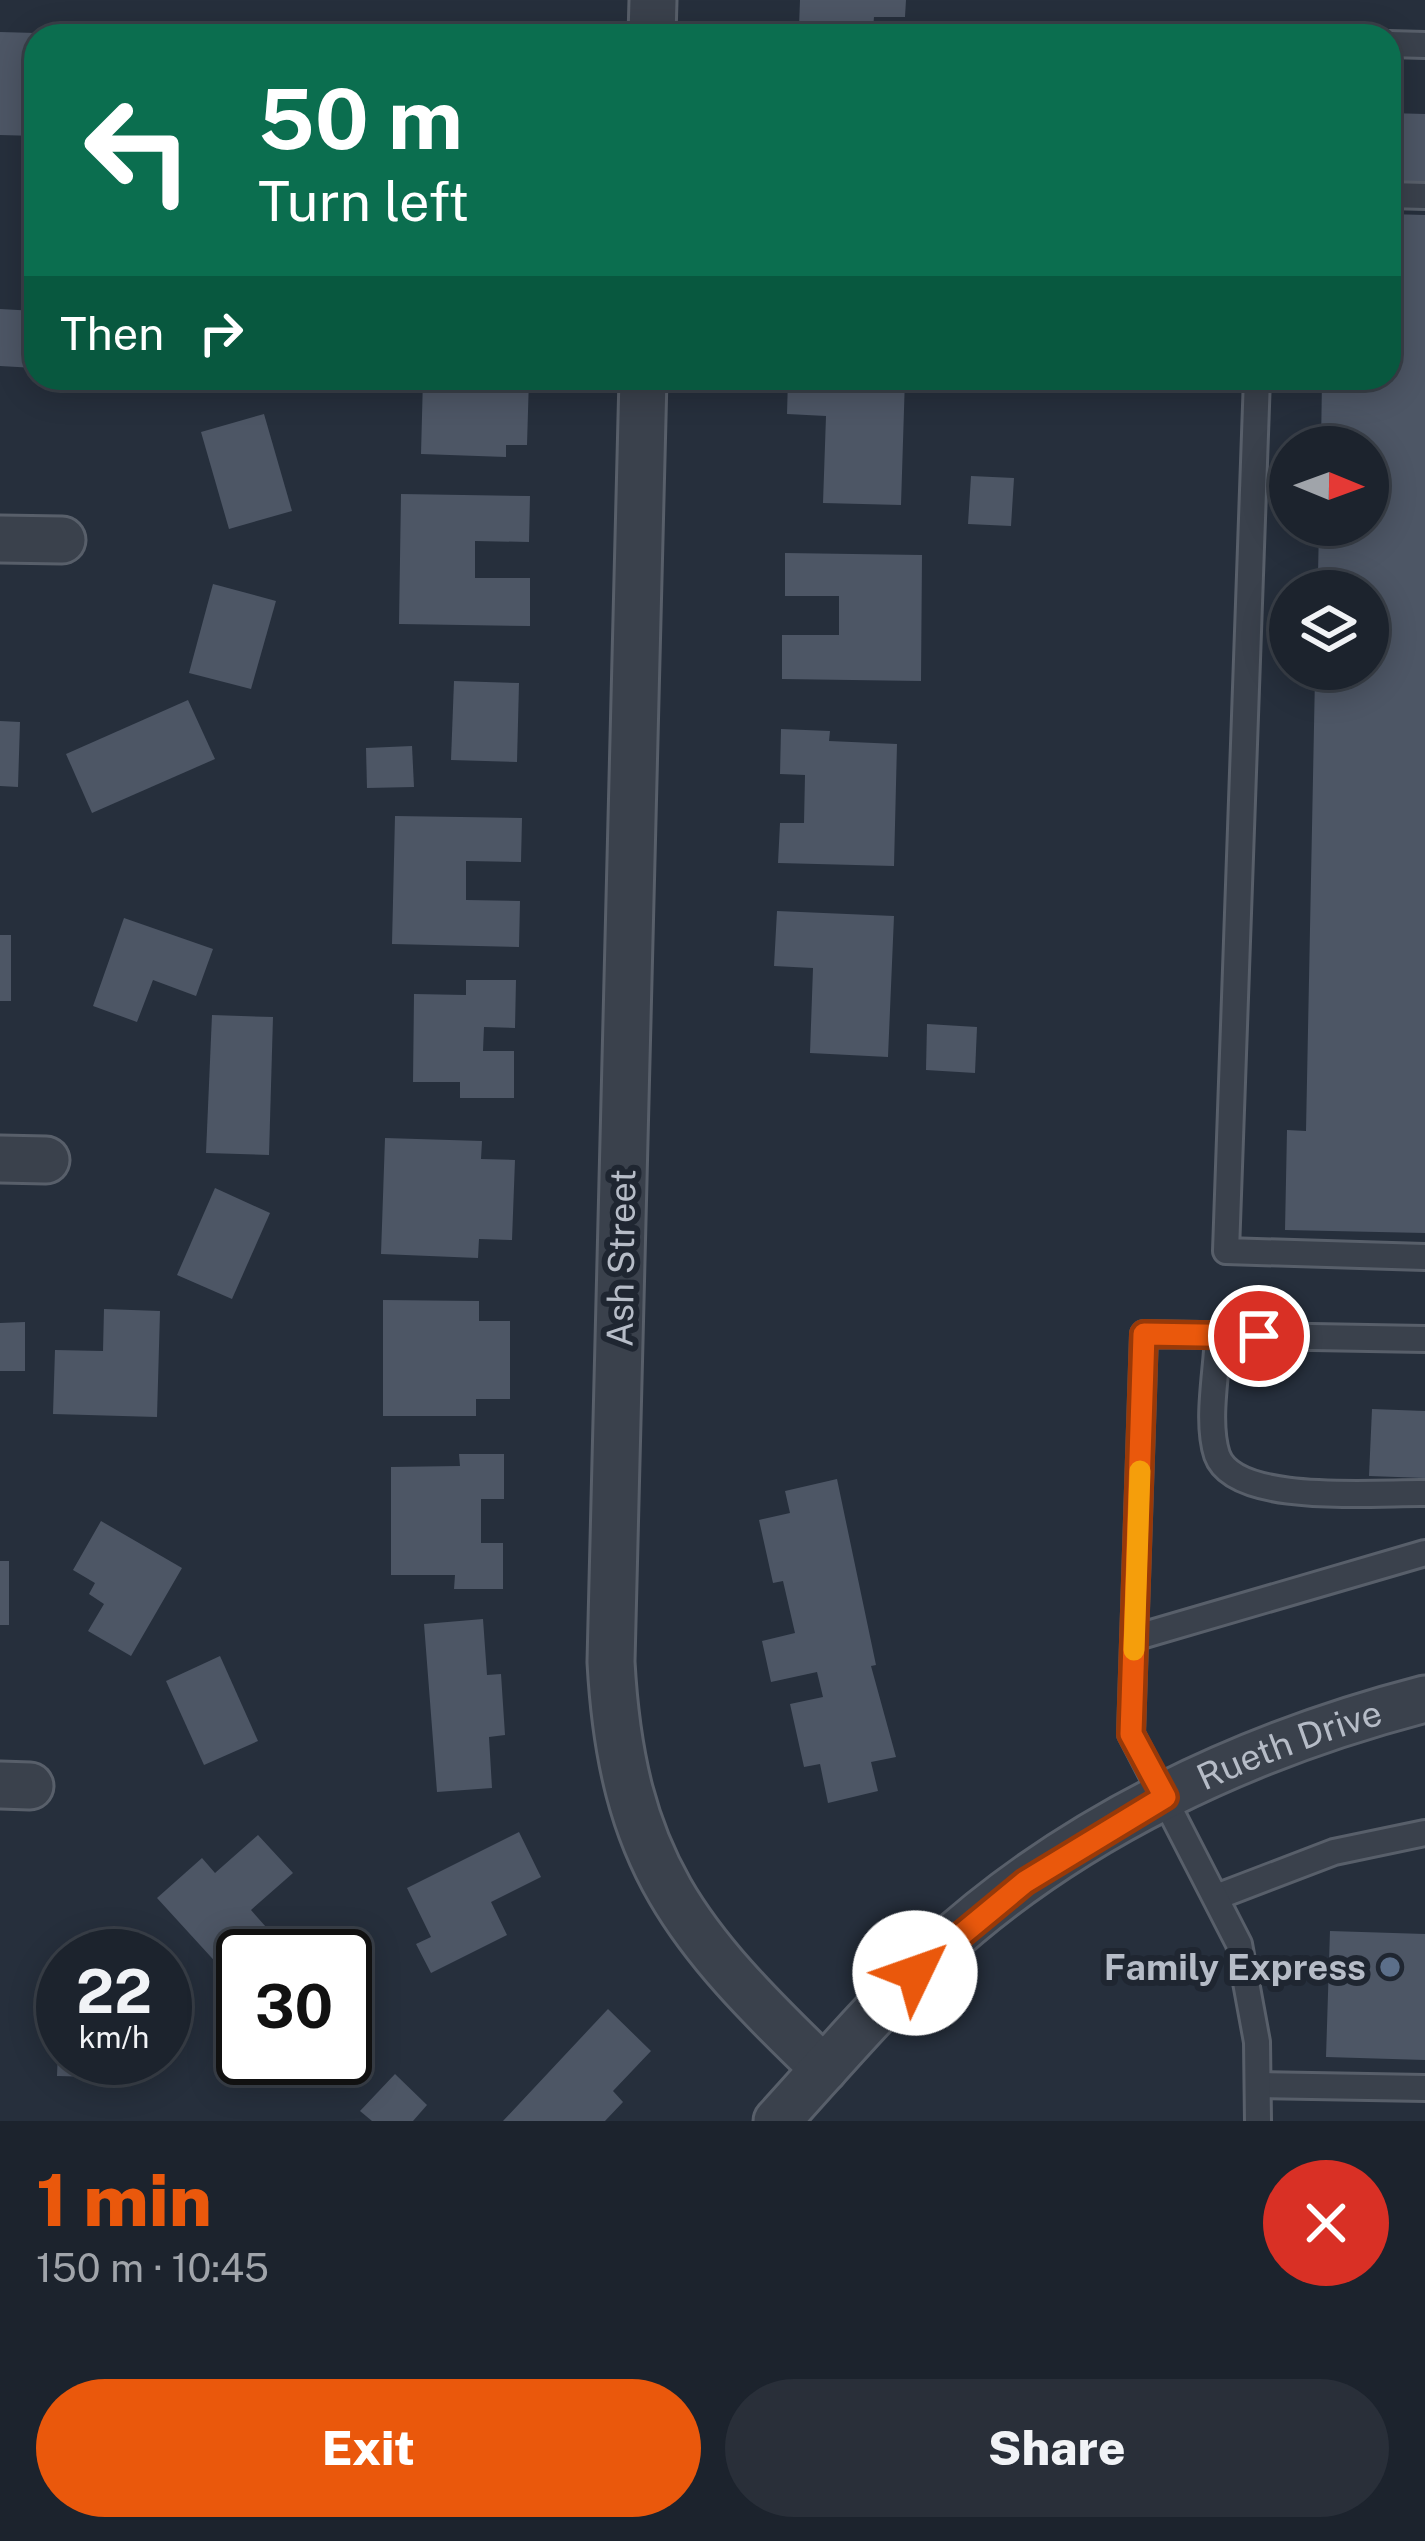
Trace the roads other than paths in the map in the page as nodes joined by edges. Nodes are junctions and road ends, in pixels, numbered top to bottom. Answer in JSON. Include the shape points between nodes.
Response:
{"nodes":[{"id":1,"x":643,"y":390,"type":"edge"},
{"id":2,"x":1257,"y":390,"type":"edge"},
{"id":3,"x":0,"y":538,"type":"edge"},
{"id":4,"x":62,"y":540,"type":"dead end"},
{"id":5,"x":0,"y":1159,"type":"edge"},
{"id":6,"x":46,"y":1160,"type":"dead end"},
{"id":7,"x":1425,"y":1257,"type":"edge"},
{"id":8,"x":1218,"y":1335,"type":"junction"},
{"id":9,"x":1425,"y":1340,"type":"edge"},
{"id":10,"x":1425,"y":1493,"type":"edge"},
{"id":11,"x":1425,"y":1553,"type":"edge"},
{"id":12,"x":1134,"y":1638,"type":"junction"},
{"id":13,"x":1425,"y":1699,"type":"edge"},
{"id":14,"x":1165,"y":1797,"type":"junction"},
{"id":15,"x":1425,"y":1834,"type":"edge"},
{"id":16,"x":1219,"y":1896,"type":"junction"},
{"id":17,"x":824,"y":2069,"type":"junction"},
{"id":18,"x":1259,"y":2085,"type":"junction"},
{"id":19,"x":1425,"y":2088,"type":"edge"},
{"id":20,"x":777,"y":2121,"type":"edge"},
{"id":21,"x":1258,"y":2121,"type":"edge"}],
"edges":[{"from":1,"to":17,"type":"street","name":"Ash Street","via":[[614,1718],[642,1834],[693,1932]]},
{"from":2,"to":7,"type":"lane","via":[[1226,1251]]},
{"from":3,"to":4,"type":"street"},
{"from":5,"to":6,"type":"street"},
{"from":8,"to":9,"type":"lane"},
{"from":8,"to":10,"type":"lane","via":[[1216,1449],[1237,1480],[1266,1489]]},
{"from":8,"to":12,"type":"lane","via":[[1144,1334]]},
{"from":11,"to":12,"type":"lane"},
{"from":12,"to":14,"type":"lane","via":[[1131,1734]]},
{"from":13,"to":14,"type":"street","name":"Rueth Drive","via":[[1290,1741]]},
{"from":14,"to":16,"type":"lane"},
{"from":14,"to":17,"type":"street","name":"Rueth Drive","via":[[983,1913]]},
{"from":15,"to":16,"type":"lane","via":[[1334,1852]]},
{"from":16,"to":18,"type":"lane","via":[[1251,1989]]},
{"from":17,"to":20,"type":"street","name":"Rueth Drive"},
{"from":18,"to":19,"type":"lane"},
{"from":18,"to":21,"type":"lane"}]}
